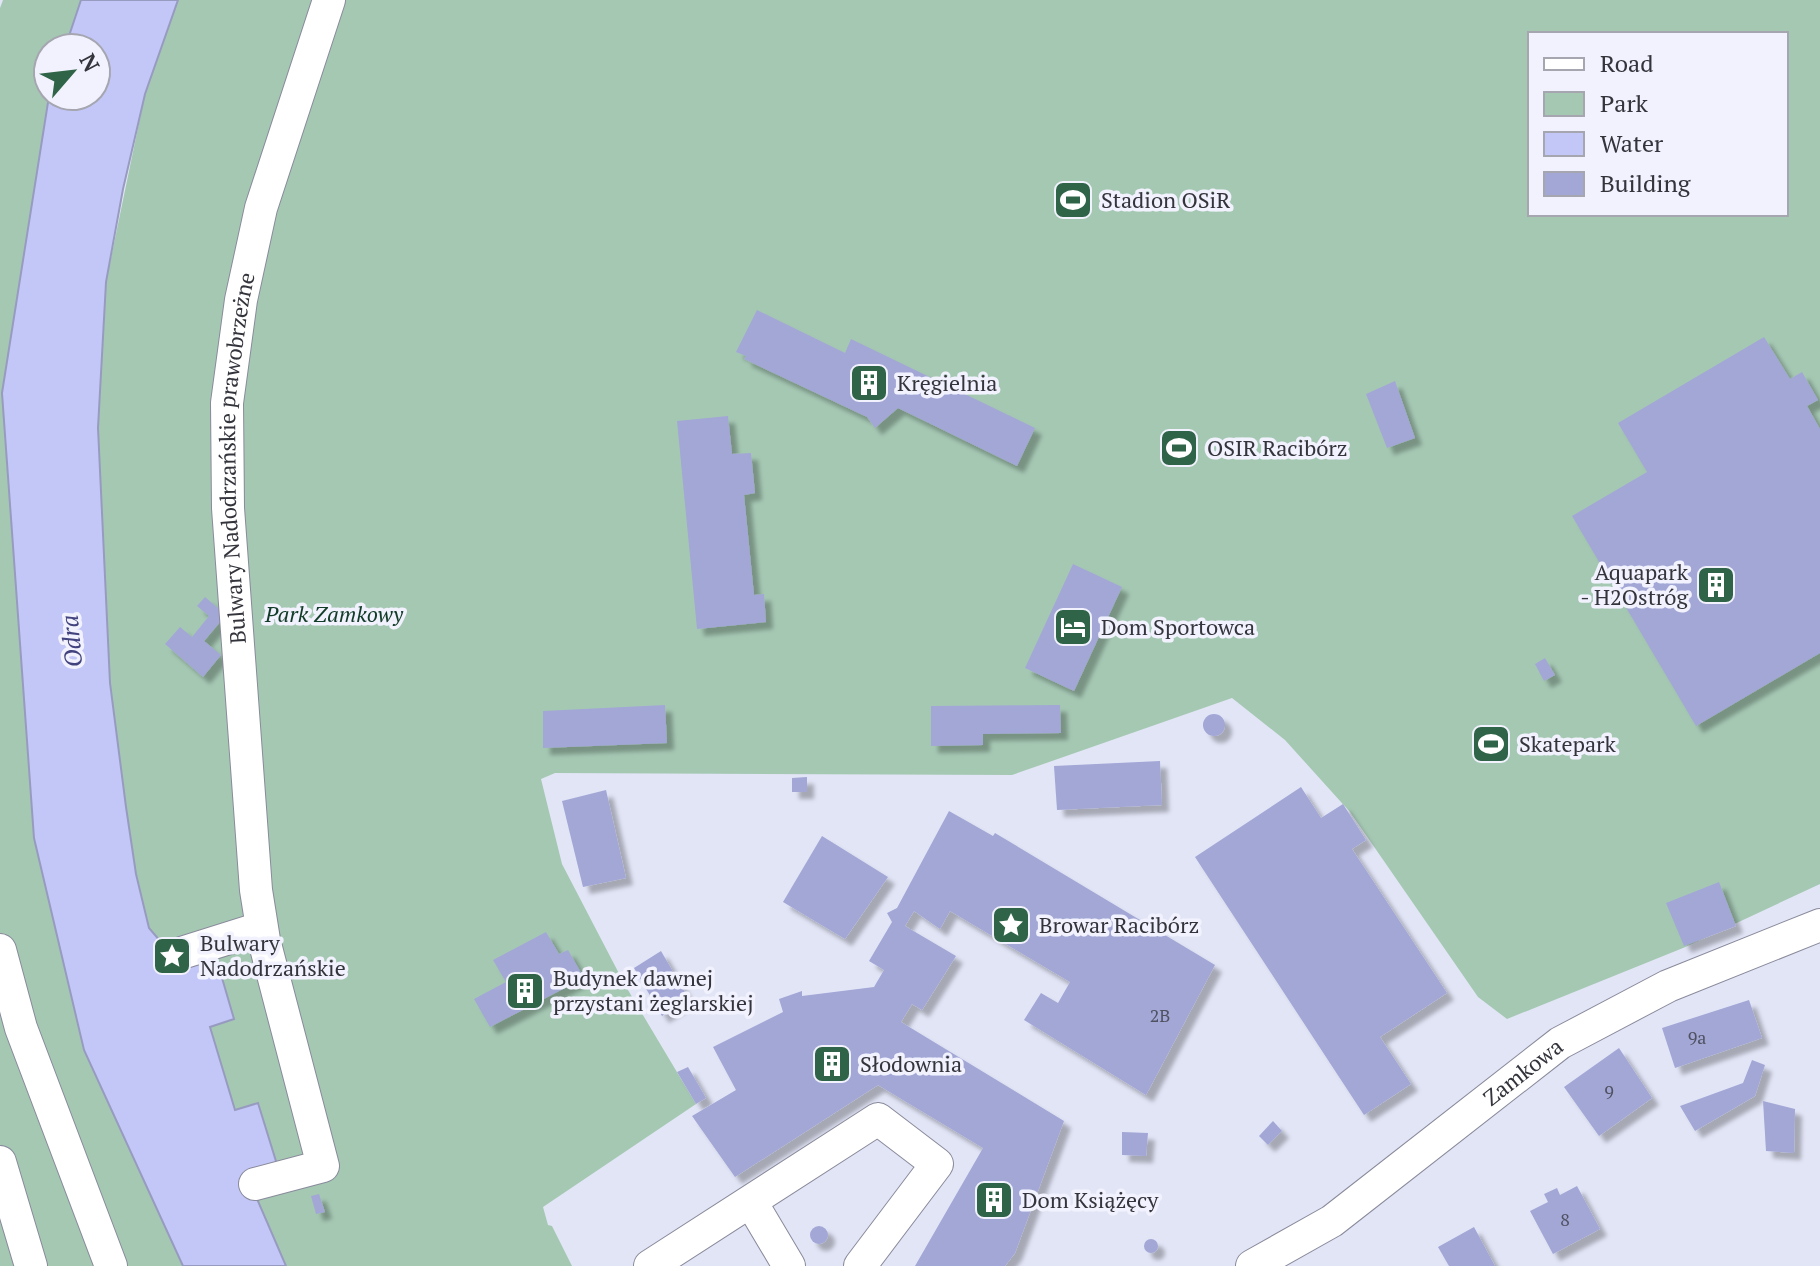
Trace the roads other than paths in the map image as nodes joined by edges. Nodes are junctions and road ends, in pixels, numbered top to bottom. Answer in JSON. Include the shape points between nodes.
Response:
{"nodes":[{"id":1,"x":329,"y":0,"type":"edge"},
{"id":2,"x":1820,"y":925,"type":"edge"},
{"id":3,"x":261,"y":928,"type":"junction"},
{"id":4,"x":0,"y":950,"type":"edge"},
{"id":5,"x":172,"y":956,"type":"dead end"},
{"id":6,"x":0,"y":1162,"type":"edge"},
{"id":7,"x":255,"y":1184,"type":"dead end"},
{"id":8,"x":751,"y":1202,"type":"junction"},
{"id":9,"x":31,"y":1266,"type":"edge"},
{"id":10,"x":111,"y":1266,"type":"edge"},
{"id":11,"x":650,"y":1266,"type":"edge"},
{"id":12,"x":789,"y":1266,"type":"edge"},
{"id":13,"x":860,"y":1266,"type":"edge"},
{"id":14,"x":1252,"y":1266,"type":"edge"}],
"edges":[{"from":1,"to":3,"type":"street","name":"Bulwary Nadodrzańskie prawobrzeżne","via":[[261,208],[227,403],[228,508]]},
{"from":2,"to":14,"type":"street","name":"Zamkowa","via":[[1668,986],[1560,1043],[1332,1221]]},
{"from":3,"to":5,"type":"street"},
{"from":3,"to":7,"type":"street","name":"Bulwary Nadodrzańskie prawobrzeżne","via":[[323,1166]]},
{"from":4,"to":10,"type":"street","via":[[31,1056]]},
{"from":6,"to":9,"type":"street"},
{"from":8,"to":11,"type":"street"},
{"from":8,"to":12,"type":"street"},
{"from":8,"to":13,"type":"street","via":[[878,1119],[937,1164]]}]}
